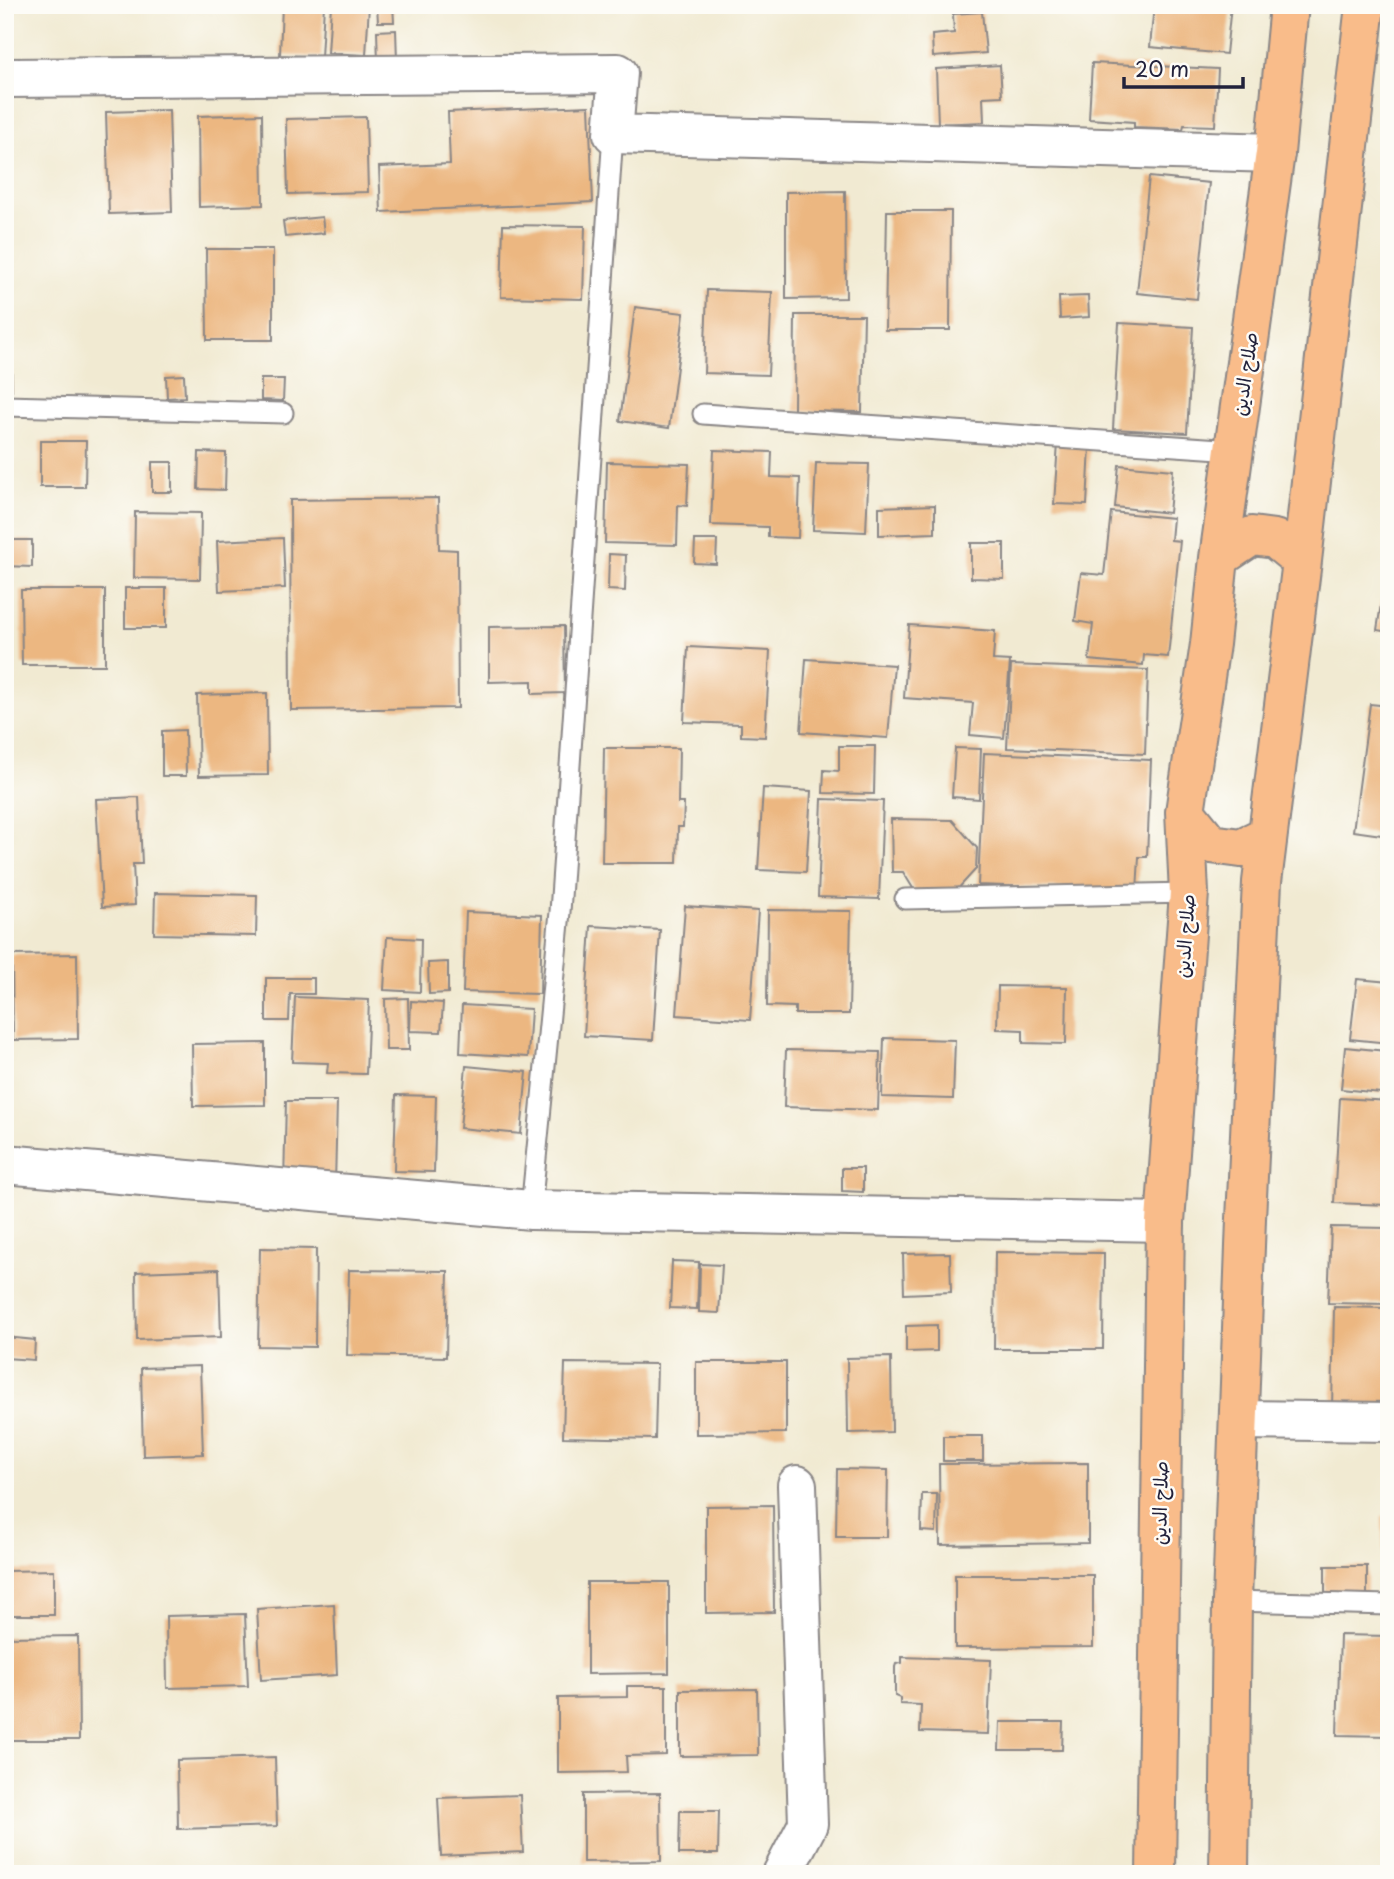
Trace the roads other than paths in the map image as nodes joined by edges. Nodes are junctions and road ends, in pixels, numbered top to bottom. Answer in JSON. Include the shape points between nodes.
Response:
{"nodes":[{"id":1,"x":1289,"y":5,"type":"edge"},
{"id":2,"x":1365,"y":5,"type":"edge"},
{"id":3,"x":5,"y":78,"type":"edge"},
{"id":4,"x":613,"y":134,"type":"junction"},
{"id":5,"x":1275,"y":153,"type":"junction"},
{"id":6,"x":5,"y":406,"type":"edge"},
{"id":7,"x":283,"y":413,"type":"dead end"},
{"id":8,"x":703,"y":414,"type":"dead end"},
{"id":9,"x":1235,"y":450,"type":"junction"},
{"id":10,"x":1219,"y":558,"type":"junction"},
{"id":11,"x":1303,"y":561,"type":"junction"},
{"id":12,"x":1185,"y":812,"type":"junction"},
{"id":13,"x":1266,"y":836,"type":"junction"},
{"id":14,"x":1189,"y":893,"type":"junction"},
{"id":15,"x":905,"y":899,"type":"dead end"},
{"id":16,"x":5,"y":1164,"type":"edge"},
{"id":17,"x":531,"y":1210,"type":"junction"},
{"id":18,"x":1166,"y":1222,"type":"junction"},
{"id":19,"x":1239,"y":1420,"type":"junction"},
{"id":20,"x":1389,"y":1422,"type":"edge"},
{"id":21,"x":797,"y":1485,"type":"dead end"},
{"id":22,"x":1232,"y":1601,"type":"junction"},
{"id":23,"x":1389,"y":1605,"type":"edge"},
{"id":24,"x":782,"y":1874,"type":"edge"},
{"id":25,"x":1156,"y":1874,"type":"edge"},
{"id":26,"x":1229,"y":1874,"type":"edge"}],
"edges":[{"from":1,"to":5,"type":"highway","name":"صلاح الدين"},
{"from":2,"to":11,"type":"highway"},
{"from":3,"to":4,"type":"street","via":[[618,73]]},
{"from":4,"to":5,"type":"street"},
{"from":4,"to":17,"type":"lane","via":[[560,912]]},
{"from":5,"to":9,"type":"highway","name":"صلاح الدين"},
{"from":6,"to":7,"type":"lane"},
{"from":8,"to":9,"type":"lane"},
{"from":9,"to":10,"type":"highway","name":"صلاح الدين"},
{"from":10,"to":11,"type":"highway","via":[[1252,536],[1275,539]]},
{"from":10,"to":12,"type":"highway","name":"صلاح الدين"},
{"from":11,"to":13,"type":"highway"},
{"from":12,"to":13,"type":"highway","via":[[1211,844],[1241,848]]},
{"from":12,"to":14,"type":"highway","name":"صلاح الدين"},
{"from":13,"to":19,"type":"highway"},
{"from":14,"to":15,"type":"lane"},
{"from":14,"to":18,"type":"highway","name":"صلاح الدين"},
{"from":16,"to":17,"type":"street"},
{"from":17,"to":18,"type":"street"},
{"from":18,"to":25,"type":"highway","name":"صلاح الدين"},
{"from":19,"to":20,"type":"street"},
{"from":19,"to":22,"type":"highway"},
{"from":21,"to":24,"type":"street","via":[[808,1824]]},
{"from":22,"to":23,"type":"lane"},
{"from":22,"to":26,"type":"highway"}]}
